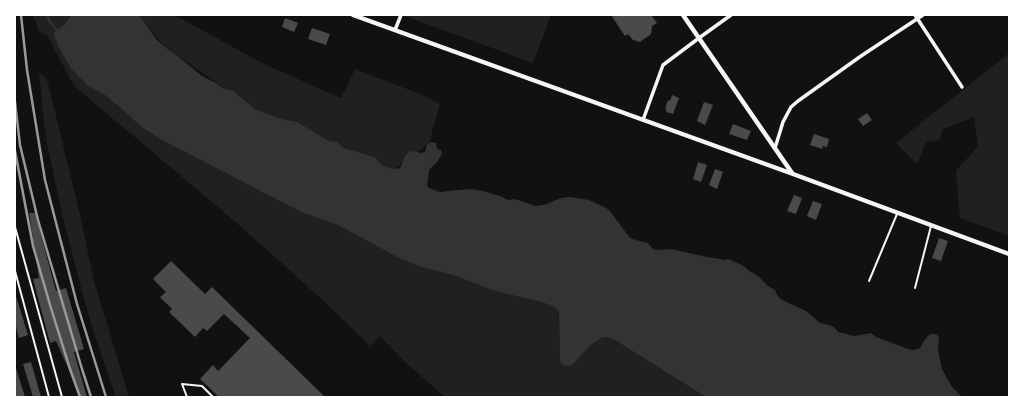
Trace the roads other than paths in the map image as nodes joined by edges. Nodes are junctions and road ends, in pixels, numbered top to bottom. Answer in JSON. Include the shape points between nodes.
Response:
{"nodes":[{"id":1,"x":353,"y":15,"type":"edge"},
{"id":2,"x":400,"y":15,"type":"edge"},
{"id":3,"x":683,"y":15,"type":"edge"},
{"id":4,"x":732,"y":15,"type":"edge"},
{"id":5,"x":923,"y":15,"type":"edge"},
{"id":6,"x":917,"y":17,"type":"edge"},
{"id":7,"x":395,"y":30,"type":"junction"},
{"id":8,"x":699,"y":38,"type":"junction"},
{"id":9,"x":962,"y":87,"type":"dead end"},
{"id":10,"x":643,"y":120,"type":"junction"},
{"id":11,"x":774,"y":148,"type":"junction"},
{"id":12,"x":793,"y":174,"type":"junction"},
{"id":13,"x":897,"y":213,"type":"junction"},
{"id":14,"x":931,"y":225,"type":"junction"},
{"id":15,"x":15,"y":227,"type":"edge"},
{"id":16,"x":1009,"y":254,"type":"edge"},
{"id":17,"x":15,"y":271,"type":"edge"},
{"id":18,"x":869,"y":281,"type":"dead end"},
{"id":19,"x":915,"y":288,"type":"dead end"},
{"id":20,"x":49,"y":397,"type":"edge"},
{"id":21,"x":62,"y":397,"type":"edge"},
{"id":22,"x":187,"y":397,"type":"edge"},
{"id":23,"x":213,"y":397,"type":"edge"}],
"edges":[{"from":1,"to":7,"type":"street"},
{"from":2,"to":7,"type":"street"},
{"from":3,"to":8,"type":"street"},
{"from":4,"to":8,"type":"street"},
{"from":5,"to":6,"type":"street"},
{"from":6,"to":9,"type":"street"},
{"from":6,"to":11,"type":"street","via":[[798,101],[782,122]]},
{"from":7,"to":10,"type":"street"},
{"from":8,"to":10,"type":"street","via":[[663,65]]},
{"from":8,"to":11,"type":"street"},
{"from":10,"to":12,"type":"street"},
{"from":11,"to":12,"type":"street"},
{"from":12,"to":13,"type":"street"},
{"from":13,"to":14,"type":"street"},
{"from":13,"to":18,"type":"lane"},
{"from":14,"to":16,"type":"street"},
{"from":14,"to":19,"type":"lane"},
{"from":15,"to":21,"type":"lane"},
{"from":17,"to":20,"type":"lane"},
{"from":22,"to":23,"type":"lane","via":[[182,384],[202,386]]}]}
